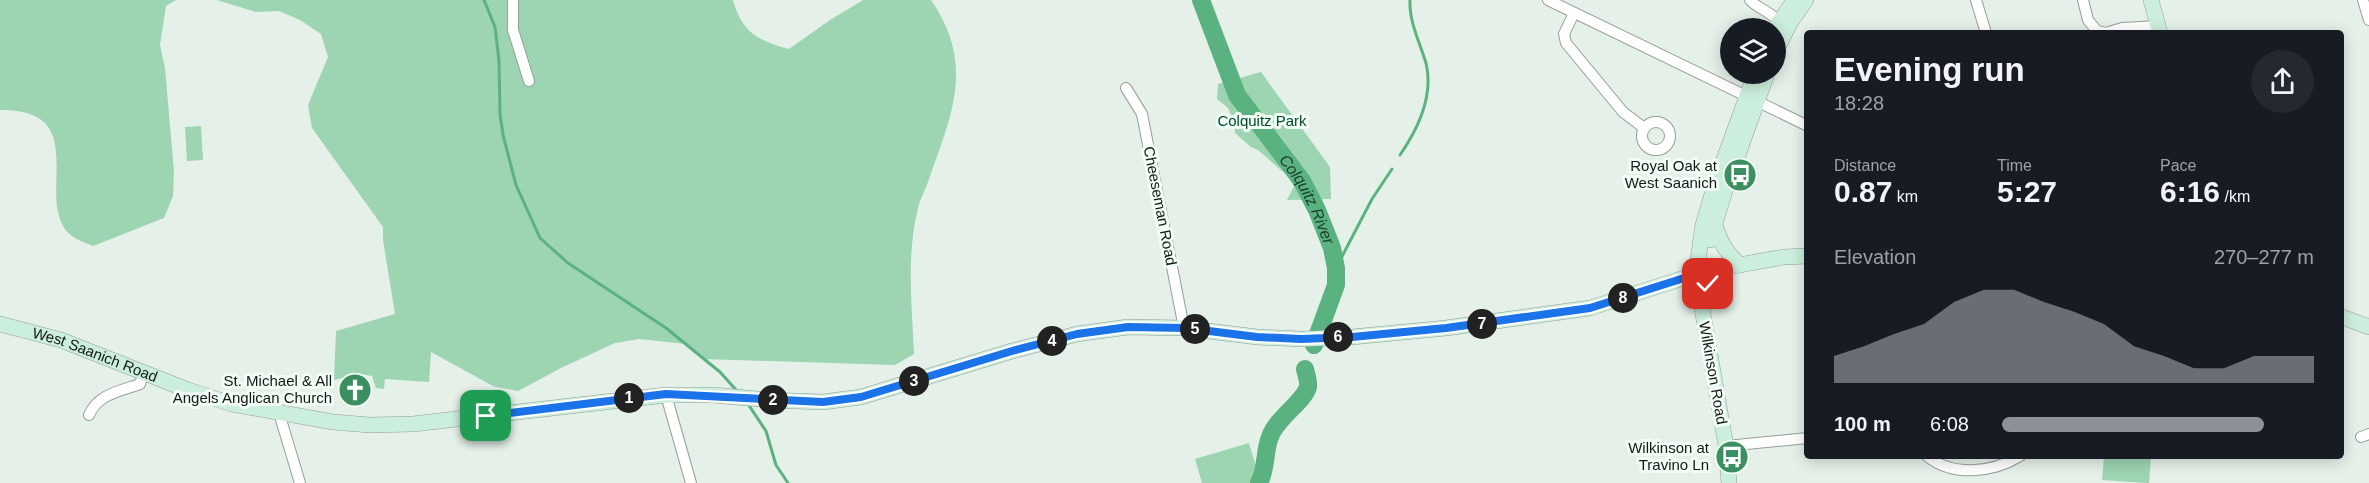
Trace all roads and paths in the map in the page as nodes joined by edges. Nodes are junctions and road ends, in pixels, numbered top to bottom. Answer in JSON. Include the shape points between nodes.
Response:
{"nodes":[{"id":1,"x":513,"y":0,"type":"edge"},
{"id":2,"x":1548,"y":0,"type":"edge"},
{"id":3,"x":1750,"y":0,"type":"edge"},
{"id":4,"x":1796,"y":0,"type":"edge"},
{"id":5,"x":1976,"y":0,"type":"edge"},
{"id":6,"x":2083,"y":0,"type":"edge"},
{"id":7,"x":2151,"y":0,"type":"edge"},
{"id":8,"x":2363,"y":0,"type":"edge"},
{"id":9,"x":1574,"y":13,"type":"junction"},
{"id":10,"x":1774,"y":18,"type":"edge"},
{"id":11,"x":1782,"y":18,"type":"edge"},
{"id":12,"x":2369,"y":20,"type":"edge"},
{"id":13,"x":2159,"y":29,"type":"edge"},
{"id":14,"x":1985,"y":30,"type":"edge"},
{"id":15,"x":2096,"y":30,"type":"edge"},
{"id":16,"x":2116,"y":30,"type":"edge"},
{"id":17,"x":1786,"y":31,"type":"edge"},
{"id":18,"x":529,"y":81,"type":"dead end"},
{"id":19,"x":1753,"y":84,"type":"edge"},
{"id":20,"x":1761,"y":84,"type":"edge"},
{"id":21,"x":1126,"y":88,"type":"dead end"},
{"id":22,"x":1751,"y":99,"type":"junction"},
{"id":23,"x":1804,"y":124,"type":"edge"},
{"id":24,"x":1644,"y":128,"type":"dead end"},
{"id":25,"x":1714,"y":222,"type":"junction"},
{"id":26,"x":1804,"y":249,"type":"edge"},
{"id":27,"x":1804,"y":256,"type":"edge"},
{"id":28,"x":1783,"y":257,"type":"junction"},
{"id":29,"x":1740,"y":264,"type":"junction"},
{"id":30,"x":1701,"y":272,"type":"junction"},
{"id":31,"x":2344,"y":318,"type":"edge"},
{"id":32,"x":0,"y":324,"type":"edge"},
{"id":33,"x":2369,"y":327,"type":"edge"},
{"id":34,"x":1185,"y":328,"type":"junction"},
{"id":35,"x":144,"y":372,"type":"junction"},
{"id":36,"x":666,"y":394,"type":"junction"},
{"id":37,"x":279,"y":413,"type":"junction"},
{"id":38,"x":89,"y":415,"type":"dead end"},
{"id":39,"x":1804,"y":438,"type":"edge"},
{"id":40,"x":1726,"y":445,"type":"junction"},
{"id":41,"x":1932,"y":459,"type":"edge"},
{"id":42,"x":2013,"y":459,"type":"edge"},
{"id":43,"x":300,"y":483,"type":"edge"},
{"id":44,"x":691,"y":483,"type":"edge"},
{"id":45,"x":1729,"y":483,"type":"edge"}],
"edges":[{"from":1,"to":18,"type":"street","via":[[513,30]]},
{"from":2,"to":9,"type":"street"},
{"from":3,"to":10,"type":"street"},
{"from":4,"to":11,"type":"main road"},
{"from":4,"to":17,"type":"main road"},
{"from":5,"to":14,"type":"street"},
{"from":6,"to":15,"type":"street","via":[[2088,20]]},
{"from":7,"to":13,"type":"main road"},
{"from":8,"to":12,"type":"street"},
{"from":9,"to":22,"type":"street"},
{"from":9,"to":24,"type":"street","via":[[1564,34],[1566,43],[1623,112]]},
{"from":13,"to":16,"type":"street"},
{"from":19,"to":22,"type":"main road"},
{"from":20,"to":22,"type":"main road"},
{"from":21,"to":34,"type":"street","name":"Cheeseman Road","via":[[1142,114]]},
{"from":22,"to":23,"type":"street"},
{"from":22,"to":25,"type":"main road"},
{"from":22,"to":30,"type":"main road","via":[[1715,184],[1703,225]]},
{"from":25,"to":29,"type":"main road","via":[[1719,241]]},
{"from":25,"to":30,"type":"main road"},
{"from":26,"to":28,"type":"main road","name":"West Saanich Road"},
{"from":27,"to":28,"type":"main road","name":"West Saanich Road"},
{"from":28,"to":29,"type":"main road","name":"West Saanich Road"},
{"from":29,"to":30,"type":"main road","name":"West Saanich Road"},
{"from":30,"to":34,"type":"main road","name":"West Saanich Road","via":[[1590,308],[1423,331],[1301,339]]},
{"from":30,"to":40,"type":"main road","name":"Wilkinson Road"},
{"from":31,"to":33,"type":"main road"},
{"from":32,"to":35,"type":"main road","name":"West Saanich Road","via":[[61,340]]},
{"from":34,"to":36,"type":"main road","name":"West Saanich Road","via":[[1128,327],[1077,334],[861,397],[823,402]]},
{"from":35,"to":37,"type":"main road","name":"West Saanich Road","via":[[211,398]]},
{"from":35,"to":38,"type":"street","via":[[140,384],[106,395]]},
{"from":36,"to":37,"type":"main road","name":"West Saanich Road","via":[[413,424],[370,425]]},
{"from":36,"to":44,"type":"street"},
{"from":37,"to":43,"type":"street"},
{"from":39,"to":40,"type":"street","via":[[1771,441],[1758,450]]},
{"from":40,"to":45,"type":"main road","name":"Wilkinson Road"},
{"from":41,"to":42,"type":"street","via":[[1946,467],[1972,470],[1995,467]]}]}
